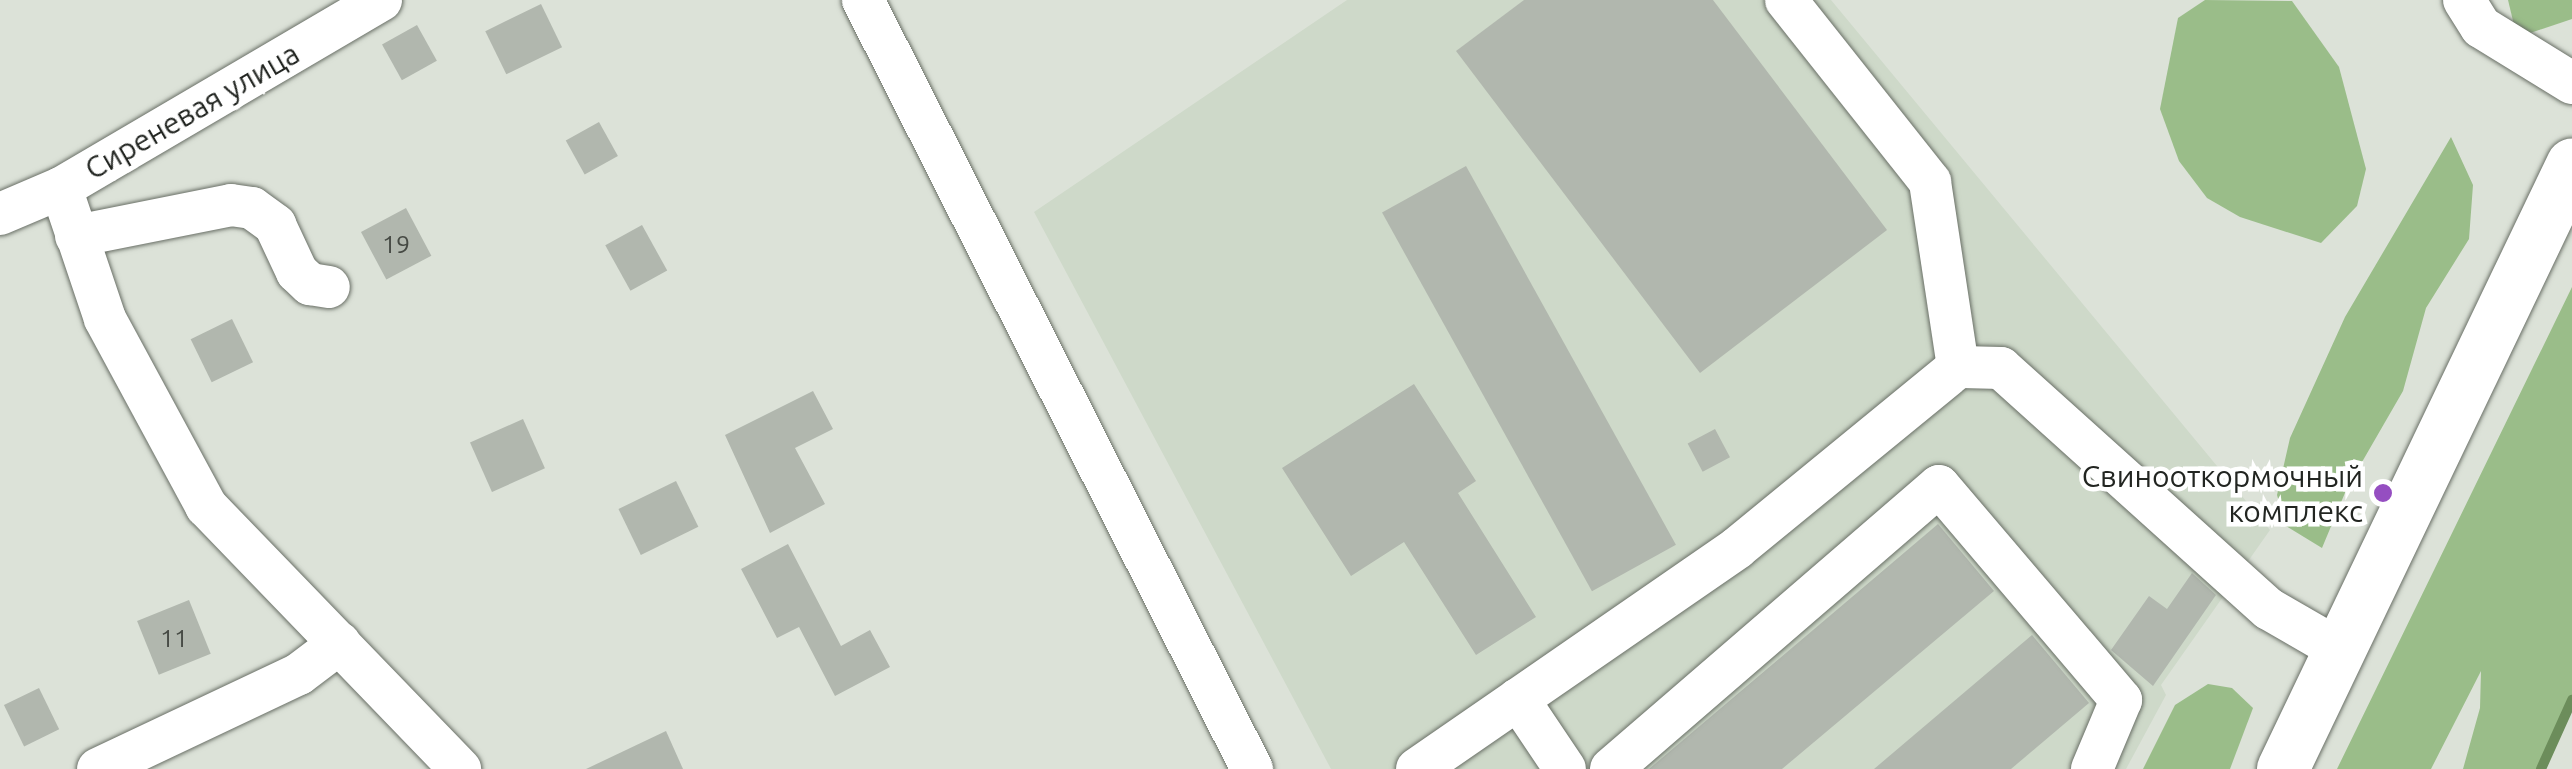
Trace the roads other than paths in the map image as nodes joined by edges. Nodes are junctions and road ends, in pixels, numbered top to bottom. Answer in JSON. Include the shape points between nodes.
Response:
{"nodes":[{"id":1,"x":381,"y":0,"type":"edge"},
{"id":2,"x":863,"y":0,"type":"edge"},
{"id":3,"x":1786,"y":0,"type":"edge"},
{"id":4,"x":2464,"y":0,"type":"edge"},
{"id":5,"x":2572,"y":83,"type":"edge"},
{"id":6,"x":2572,"y":164,"type":"edge"},
{"id":7,"x":61,"y":188,"type":"junction"},
{"id":8,"x":0,"y":214,"type":"edge"},
{"id":9,"x":76,"y":236,"type":"junction"},
{"id":10,"x":328,"y":287,"type":"dead end"},
{"id":11,"x":1958,"y":367,"type":"junction"},
{"id":12,"x":340,"y":643,"type":"junction"},
{"id":13,"x":2340,"y":650,"type":"junction"},
{"id":14,"x":1518,"y":699,"type":"junction"},
{"id":15,"x":98,"y":769,"type":"edge"},
{"id":16,"x":460,"y":769,"type":"edge"},
{"id":17,"x":1252,"y":769,"type":"edge"},
{"id":18,"x":1417,"y":769,"type":"edge"},
{"id":19,"x":1566,"y":769,"type":"edge"},
{"id":20,"x":1611,"y":769,"type":"edge"},
{"id":21,"x":2092,"y":769,"type":"edge"},
{"id":22,"x":2284,"y":769,"type":"edge"}],
"edges":[{"from":1,"to":7,"type":"street","name":"Сиреневая улица"},
{"from":2,"to":17,"type":"street"},
{"from":3,"to":11,"type":"street","via":[[1930,182]]},
{"from":4,"to":5,"type":"street","via":[[2482,27]]},
{"from":6,"to":13,"type":"main road"},
{"from":7,"to":8,"type":"street","name":"Сиреневая улица"},
{"from":7,"to":9,"type":"street"},
{"from":9,"to":10,"type":"street","via":[[231,205],[252,208],[275,226],[297,272],[310,284]]},
{"from":9,"to":12,"type":"street","via":[[105,319],[206,506]]},
{"from":11,"to":13,"type":"street","via":[[2001,368],[2270,609]]},
{"from":11,"to":14,"type":"street","via":[[1737,548]]},
{"from":12,"to":15,"type":"street","via":[[299,674]]},
{"from":12,"to":16,"type":"street"},
{"from":13,"to":22,"type":"main road"},
{"from":14,"to":18,"type":"street"},
{"from":14,"to":19,"type":"street"},
{"from":20,"to":21,"type":"street","via":[[1939,486],[2121,700]]}]}
